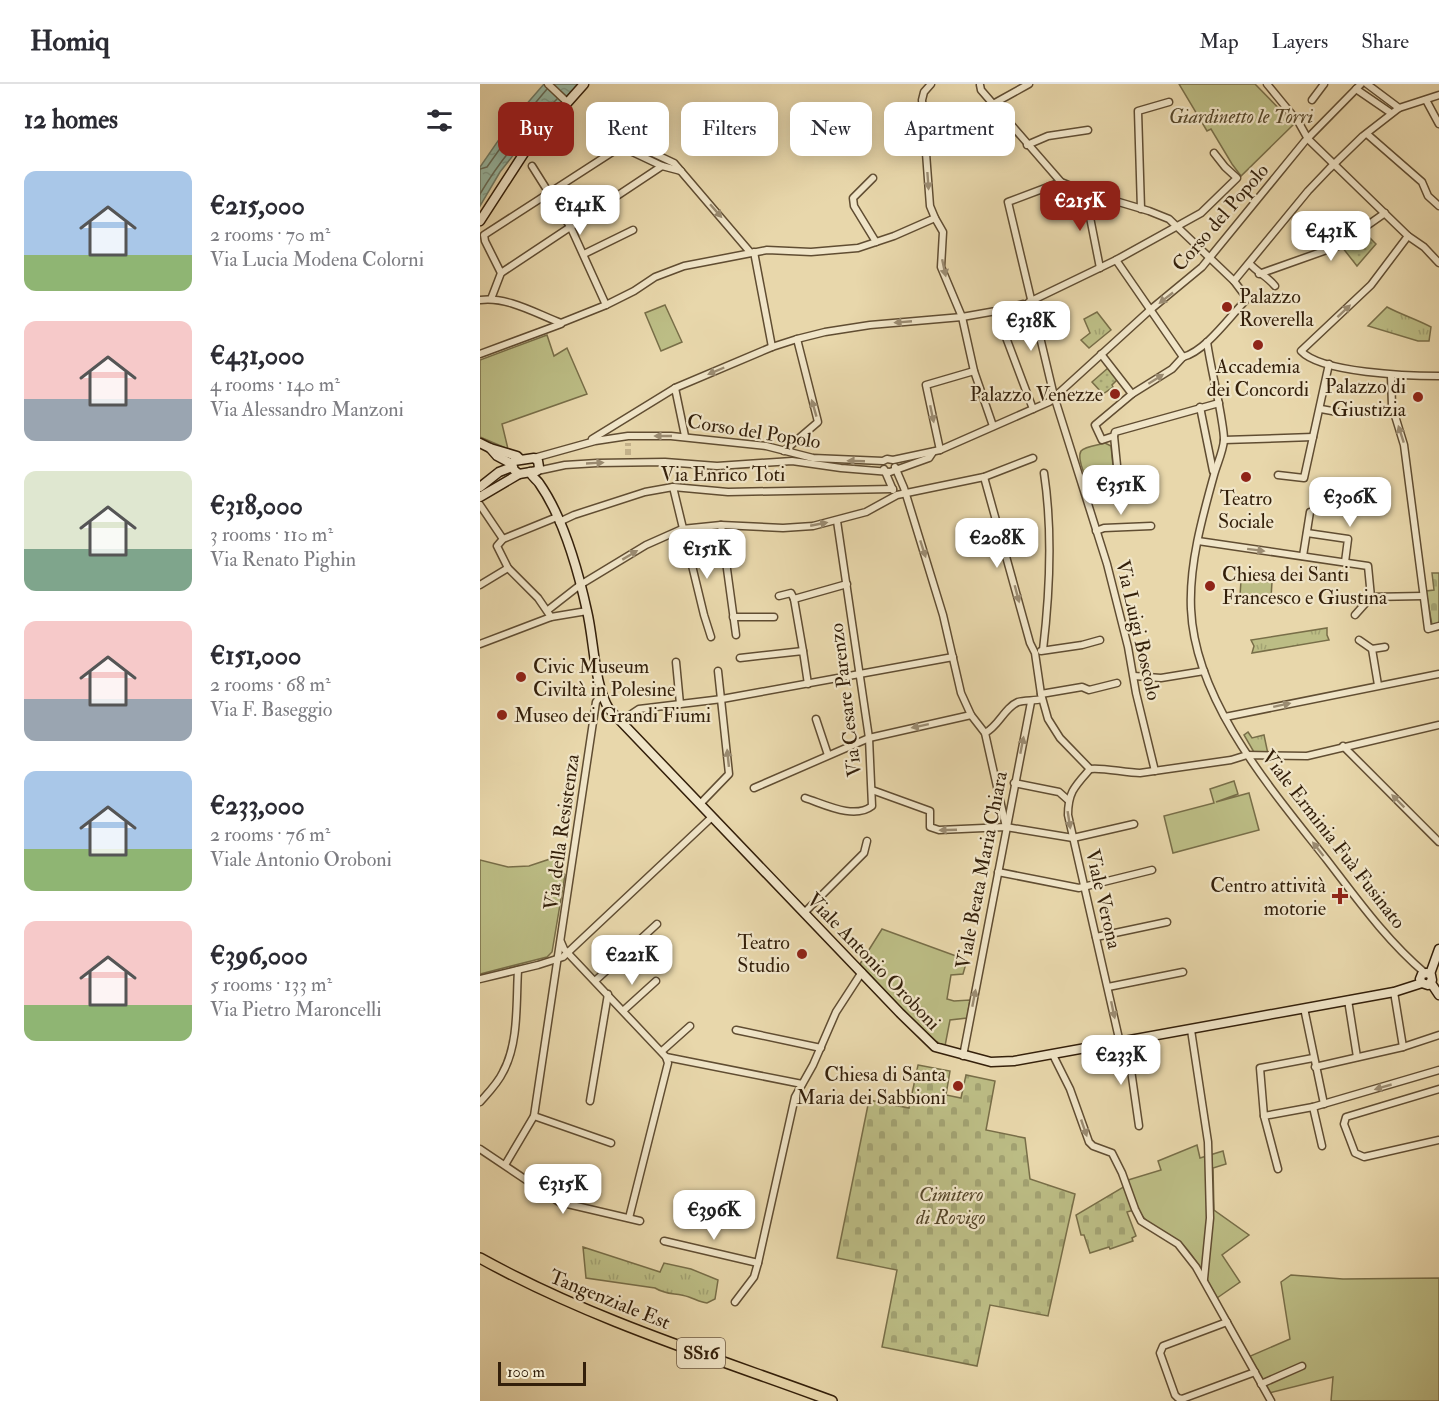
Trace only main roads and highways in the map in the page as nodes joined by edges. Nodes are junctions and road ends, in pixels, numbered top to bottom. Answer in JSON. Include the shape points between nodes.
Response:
{"nodes":[{"id":1,"x":480,"y":1258,"type":"edge"},
{"id":2,"x":832,"y":1401,"type":"edge"}],
"edges":[{"from":1,"to":2,"type":"main road","name":"Tangenziale Est","number":"SS16","via":[[597,1315]]}]}
